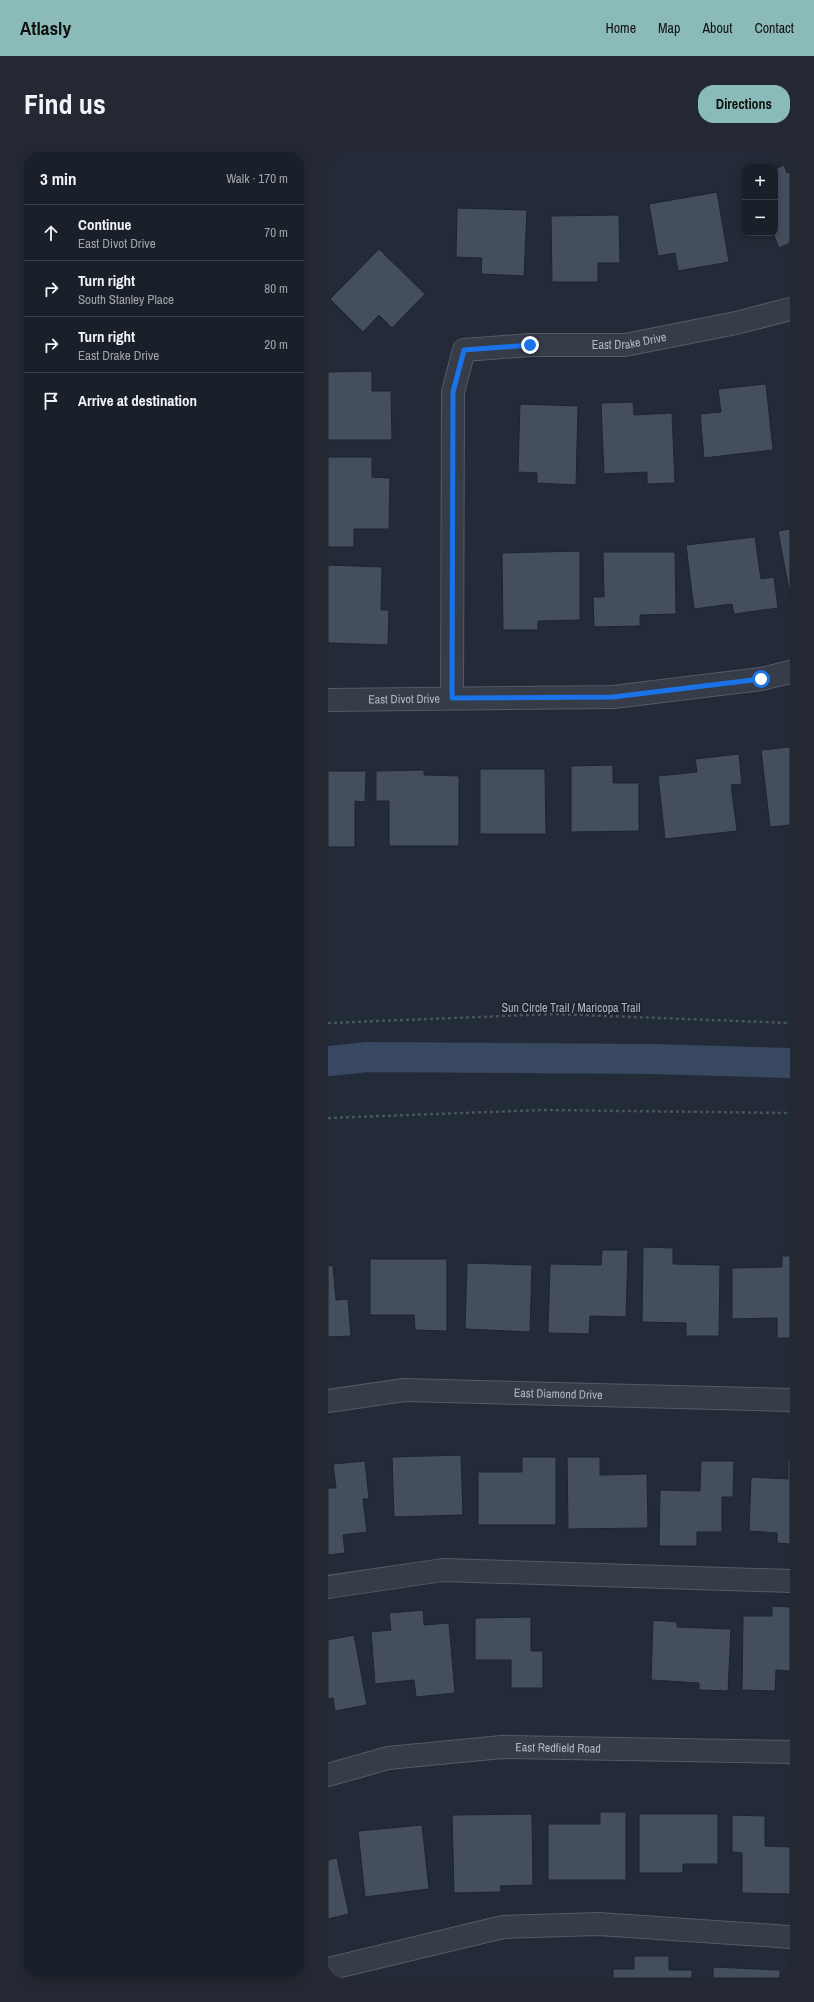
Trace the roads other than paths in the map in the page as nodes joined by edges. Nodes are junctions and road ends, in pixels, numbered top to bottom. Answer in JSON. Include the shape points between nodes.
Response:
{"nodes":[{"id":1,"x":790,"y":309,"type":"edge"},
{"id":2,"x":790,"y":672,"type":"edge"},
{"id":3,"x":452,"y":698,"type":"junction"},
{"id":4,"x":328,"y":700,"type":"edge"},
{"id":5,"x":790,"y":1400,"type":"edge"},
{"id":6,"x":328,"y":1401,"type":"edge"},
{"id":7,"x":790,"y":1581,"type":"edge"},
{"id":8,"x":328,"y":1587,"type":"edge"},
{"id":9,"x":790,"y":1752,"type":"edge"},
{"id":10,"x":328,"y":1775,"type":"edge"},
{"id":11,"x":790,"y":1937,"type":"edge"},
{"id":12,"x":328,"y":1969,"type":"edge"}],
"edges":[{"from":1,"to":3,"type":"street","name":"East Drake Drive","via":[[736,323],[625,345],[530,345],[464,350],[453,392]]},
{"from":2,"to":3,"type":"street","name":"East Divot Drive","via":[[761,679],[613,697]]},
{"from":3,"to":4,"type":"street","name":"East Divot Drive"},
{"from":5,"to":6,"type":"street","name":"East Diamond Drive","via":[[404,1390]]},
{"from":7,"to":8,"type":"street","via":[[443,1570]]},
{"from":9,"to":10,"type":"street","name":"East Redfield Road","via":[[502,1747],[388,1758]]},
{"from":11,"to":12,"type":"street","via":[[599,1924],[503,1928]]}]}
